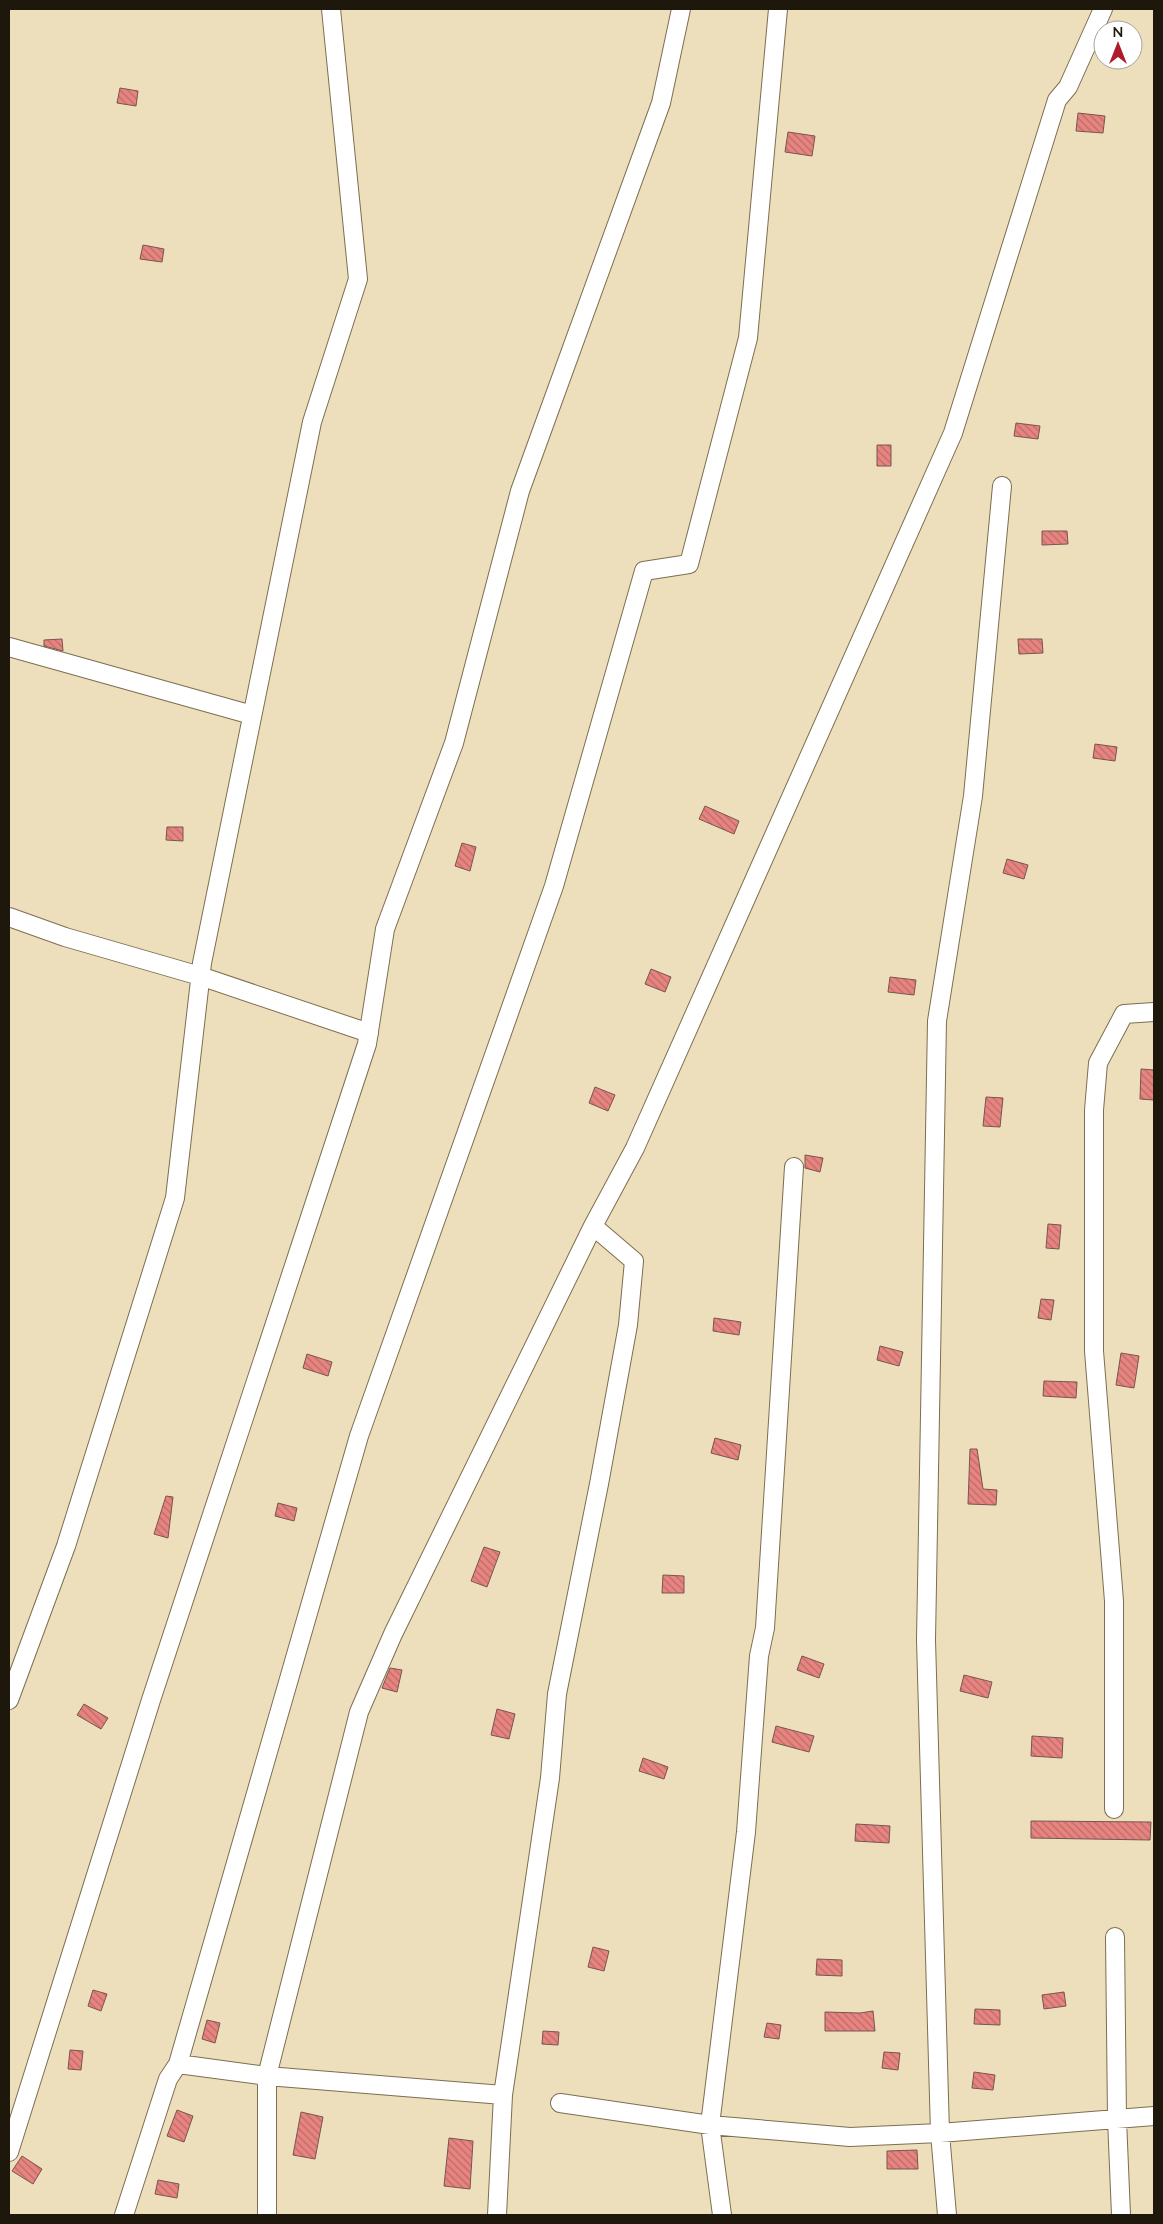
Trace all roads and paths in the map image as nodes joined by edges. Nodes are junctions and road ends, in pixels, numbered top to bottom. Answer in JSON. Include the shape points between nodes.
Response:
{"nodes":[{"id":1,"x":331,"y":9,"type":"edge"},
{"id":2,"x":681,"y":9,"type":"edge"},
{"id":3,"x":778,"y":9,"type":"edge"},
{"id":4,"x":1103,"y":9,"type":"edge"},
{"id":5,"x":1002,"y":486,"type":"dead end"},
{"id":6,"x":9,"y":647,"type":"edge"},
{"id":7,"x":252,"y":715,"type":"junction"},
{"id":8,"x":9,"y":917,"type":"edge"},
{"id":9,"x":200,"y":976,"type":"junction"},
{"id":10,"x":1154,"y":1012,"type":"edge"},
{"id":11,"x":369,"y":1033,"type":"junction"},
{"id":12,"x":794,"y":1167,"type":"dead end"},
{"id":13,"x":592,"y":1226,"type":"junction"},
{"id":14,"x":9,"y":1700,"type":"edge"},
{"id":15,"x":1114,"y":1809,"type":"dead end"},
{"id":16,"x":1115,"y":1937,"type":"dead end"},
{"id":17,"x":178,"y":2064,"type":"junction"},
{"id":18,"x":267,"y":2076,"type":"junction"},
{"id":19,"x":503,"y":2095,"type":"junction"},
{"id":20,"x":560,"y":2103,"type":"dead end"},
{"id":21,"x":1154,"y":2116,"type":"edge"},
{"id":22,"x":1117,"y":2119,"type":"junction"},
{"id":23,"x":710,"y":2125,"type":"junction"},
{"id":24,"x":940,"y":2133,"type":"junction"},
{"id":25,"x":9,"y":2152,"type":"edge"},
{"id":26,"x":124,"y":2215,"type":"edge"},
{"id":27,"x":267,"y":2215,"type":"edge"},
{"id":28,"x":497,"y":2215,"type":"edge"},
{"id":29,"x":722,"y":2215,"type":"edge"},
{"id":30,"x":947,"y":2215,"type":"edge"},
{"id":31,"x":1121,"y":2215,"type":"edge"}],
"edges":[{"from":1,"to":7,"type":"street","via":[[358,279],[312,422]]},
{"from":2,"to":11,"type":"street","via":[[661,103],[520,492],[454,743],[385,929]]},
{"from":3,"to":17,"type":"street","via":[[748,338],[689,564],[644,571],[554,886],[360,1436]]},
{"from":4,"to":13,"type":"street","via":[[1068,88],[1057,100],[953,432],[635,1148]]},
{"from":5,"to":24,"type":"street","via":[[973,796],[937,1021],[926,1640]]},
{"from":6,"to":7,"type":"street"},
{"from":7,"to":9,"type":"street"},
{"from":8,"to":9,"type":"street","via":[[64,937]]},
{"from":9,"to":11,"type":"street"},
{"from":9,"to":14,"type":"street","via":[[175,1198],[66,1546]]},
{"from":10,"to":15,"type":"street","via":[[1124,1014],[1098,1063],[1094,1110],[1094,1351],[1114,1601]]},
{"from":11,"to":25,"type":"street","via":[[154,1690]]},
{"from":12,"to":23,"type":"street","via":[[765,1628],[759,1656],[746,1832]]},
{"from":13,"to":18,"type":"street","via":[[393,1634],[360,1712]]},
{"from":13,"to":19,"type":"street","via":[[634,1261],[628,1325],[557,1694],[550,1778]]},
{"from":16,"to":22,"type":"street"},
{"from":17,"to":18,"type":"street"},
{"from":17,"to":26,"type":"street","via":[[168,2079]]},
{"from":18,"to":19,"type":"street"},
{"from":18,"to":27,"type":"street"},
{"from":19,"to":28,"type":"street"},
{"from":20,"to":23,"type":"street"},
{"from":21,"to":22,"type":"street"},
{"from":22,"to":24,"type":"street"},
{"from":22,"to":31,"type":"street"},
{"from":23,"to":24,"type":"street","via":[[850,2138]]},
{"from":23,"to":29,"type":"street"},
{"from":24,"to":30,"type":"street"}]}
